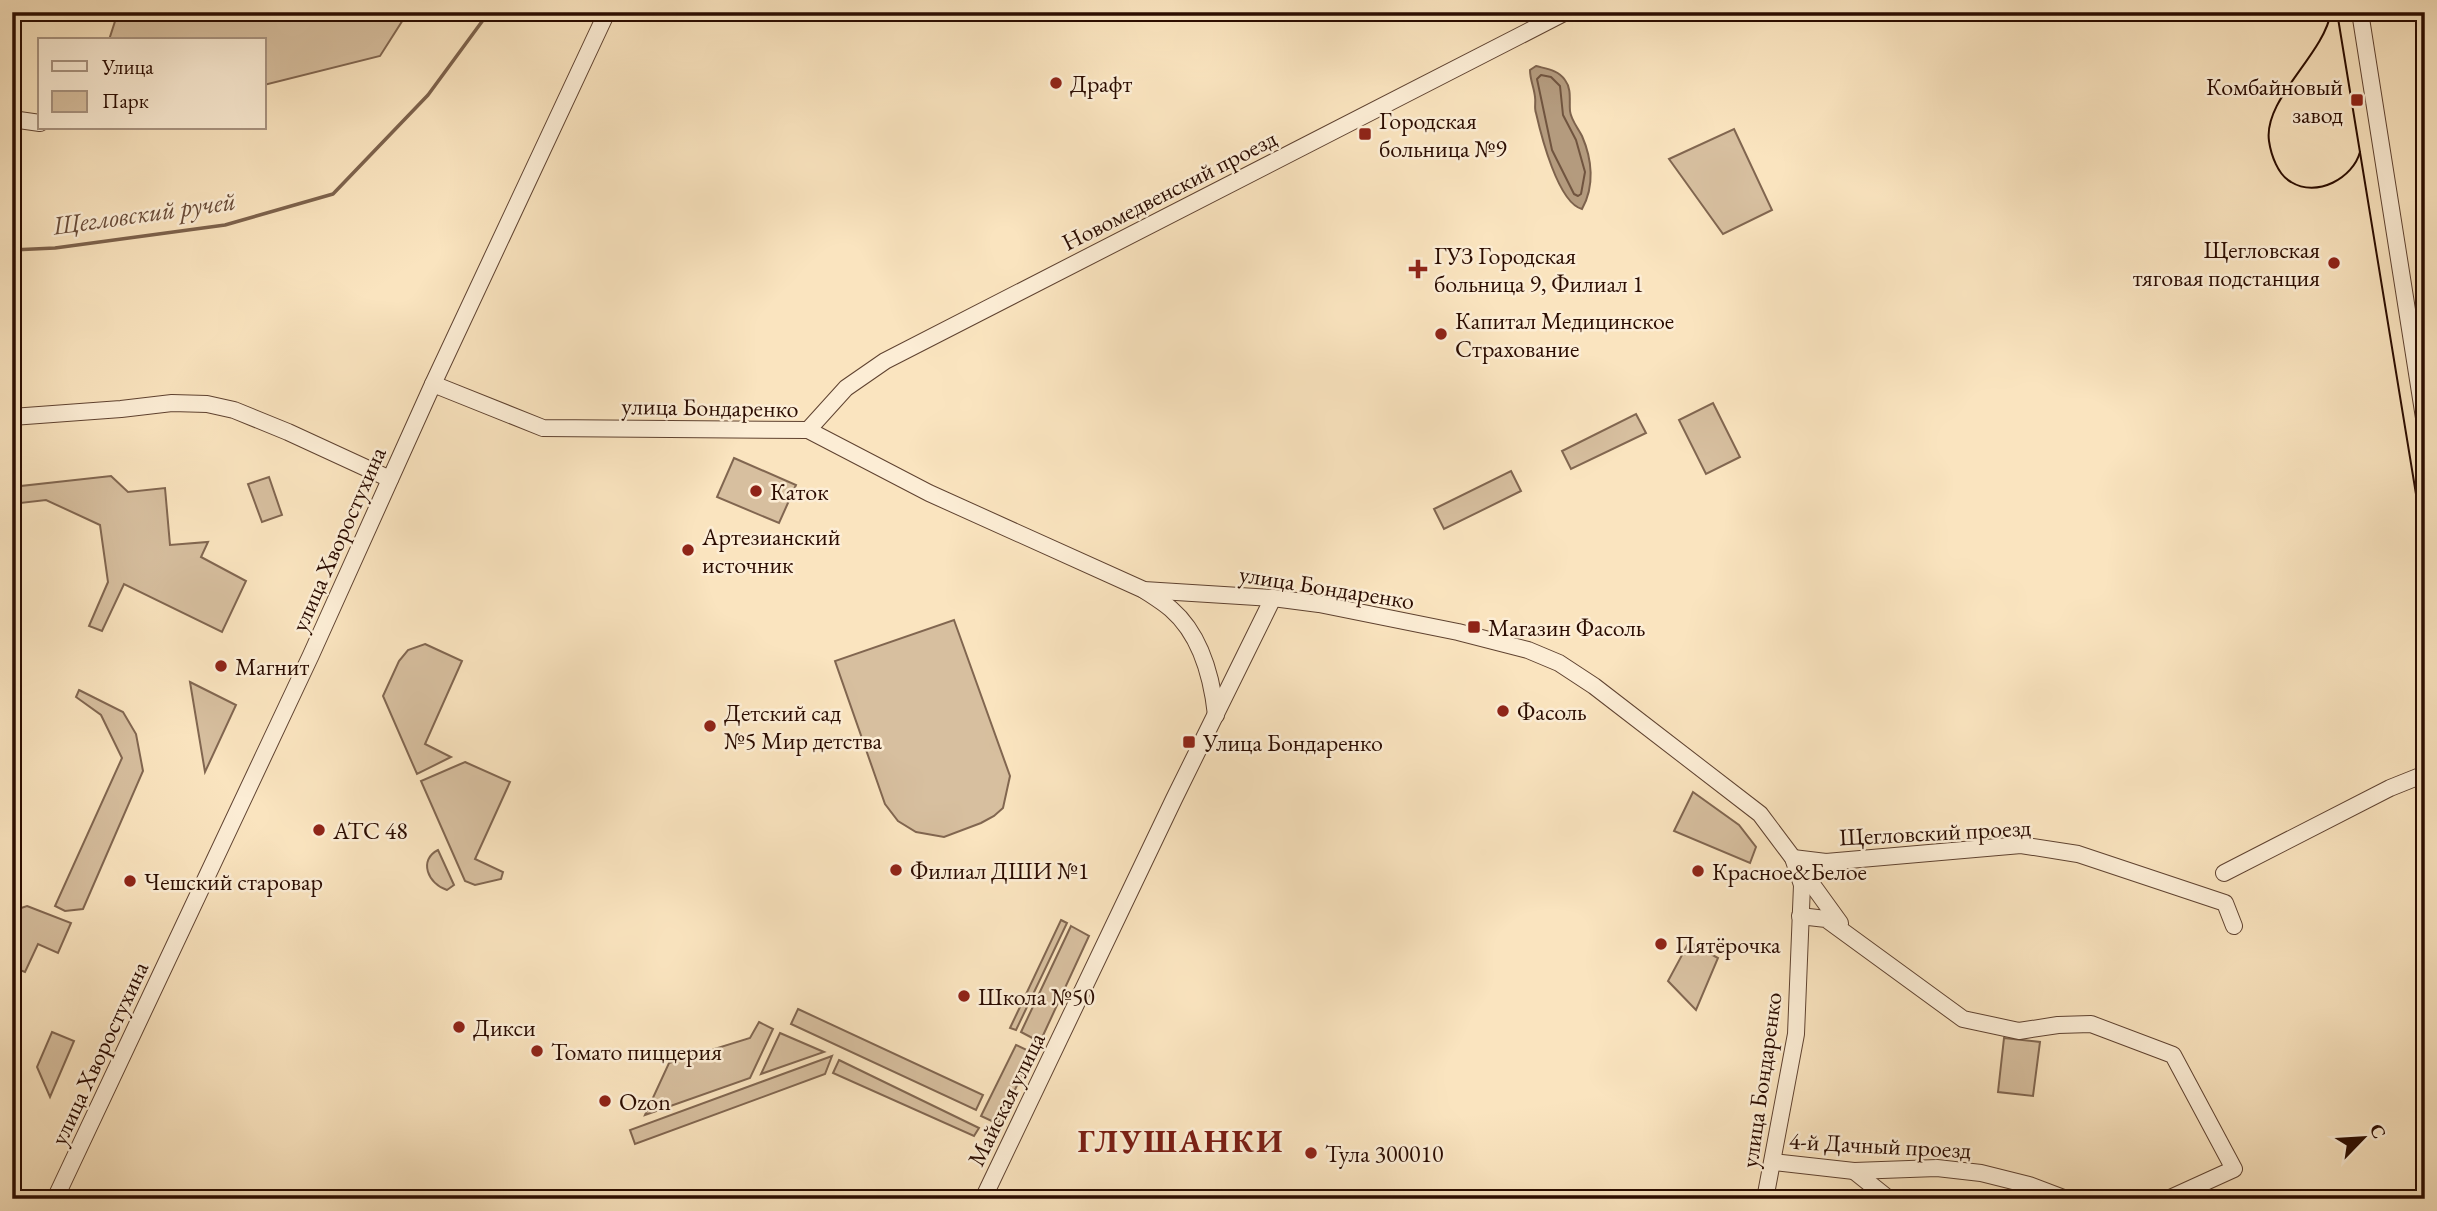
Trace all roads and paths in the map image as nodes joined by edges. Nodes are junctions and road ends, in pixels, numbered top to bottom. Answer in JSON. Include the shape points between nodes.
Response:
{"nodes":[{"id":1,"x":607,"y":12,"type":"edge"},
{"id":2,"x":1566,"y":12,"type":"edge"},
{"id":3,"x":2360,"y":12,"type":"edge"},
{"id":4,"x":12,"y":120,"type":"edge"},
{"id":5,"x":38,"y":123,"type":"edge"},
{"id":6,"x":433,"y":384,"type":"junction"},
{"id":7,"x":12,"y":417,"type":"edge"},
{"id":8,"x":2425,"y":424,"type":"edge"},
{"id":9,"x":808,"y":430,"type":"junction"},
{"id":10,"x":390,"y":479,"type":"junction"},
{"id":11,"x":1143,"y":590,"type":"junction"},
{"id":12,"x":1273,"y":598,"type":"junction"},
{"id":13,"x":1216,"y":716,"type":"junction"},
{"id":14,"x":2425,"y":774,"type":"edge"},
{"id":15,"x":1793,"y":858,"type":"junction"},
{"id":16,"x":2224,"y":873,"type":"dead end"},
{"id":17,"x":1800,"y":916,"type":"junction"},
{"id":18,"x":2234,"y":926,"type":"dead end"},
{"id":19,"x":1847,"y":934,"type":"junction"},
{"id":20,"x":1773,"y":1162,"type":"junction"},
{"id":21,"x":1854,"y":1171,"type":"junction"},
{"id":22,"x":1889,"y":1198,"type":"edge"},
{"id":23,"x":55,"y":1199,"type":"edge"},
{"id":24,"x":984,"y":1199,"type":"edge"},
{"id":25,"x":1765,"y":1199,"type":"edge"},
{"id":26,"x":2066,"y":1199,"type":"edge"},
{"id":27,"x":2168,"y":1199,"type":"edge"}],
"edges":[{"from":1,"to":6,"type":"street","name":"улица Хворостухина"},
{"from":2,"to":9,"type":"street","name":"Новомедвенский проезд","via":[[885,361],[846,388]]},
{"from":3,"to":8,"type":"street"},
{"from":4,"to":5,"type":"street"},
{"from":6,"to":9,"type":"street","name":"улица Бондаренко","via":[[543,428]]},
{"from":6,"to":10,"type":"street","name":"улица Хворостухина"},
{"from":7,"to":10,"type":"street","via":[[207,404],[288,432]]},
{"from":9,"to":11,"type":"street","name":"улица Бондаренко","via":[[929,493]]},
{"from":10,"to":23,"type":"street","name":"улица Хворостухина"},
{"from":11,"to":12,"type":"street","name":"улица Бондаренко"},
{"from":11,"to":13,"type":"street","via":[[1172,610],[1194,640],[1209,674]]},
{"from":12,"to":13,"type":"street","name":"Майская улица"},
{"from":12,"to":15,"type":"street","name":"улица Бондаренко","via":[[1458,632],[1559,663],[1760,814]]},
{"from":13,"to":24,"type":"street","name":"Майская улица"},
{"from":14,"to":16,"type":"street"},
{"from":15,"to":17,"type":"street","name":"улица Бондаренко","via":[[1802,886]]},
{"from":15,"to":18,"type":"street","name":"Щегловский проезд","via":[[1826,862],[2021,845],[2078,854],[2225,903]]},
{"from":15,"to":19,"type":"street"},
{"from":17,"to":19,"type":"street","via":[[1826,919]]},
{"from":17,"to":20,"type":"street","name":"улица Бондаренко","via":[[1796,1034]]},
{"from":19,"to":27,"type":"street","via":[[1963,1019],[2019,1031],[2091,1024],[2173,1055],[2234,1169]]},
{"from":20,"to":21,"type":"street","name":"4-й Дачный проезд"},
{"from":20,"to":25,"type":"street","name":"улица Бондаренко"},
{"from":21,"to":22,"type":"street"},
{"from":21,"to":26,"type":"street","name":"4-й Дачный проезд","via":[[1937,1168],[1981,1173]]}]}
